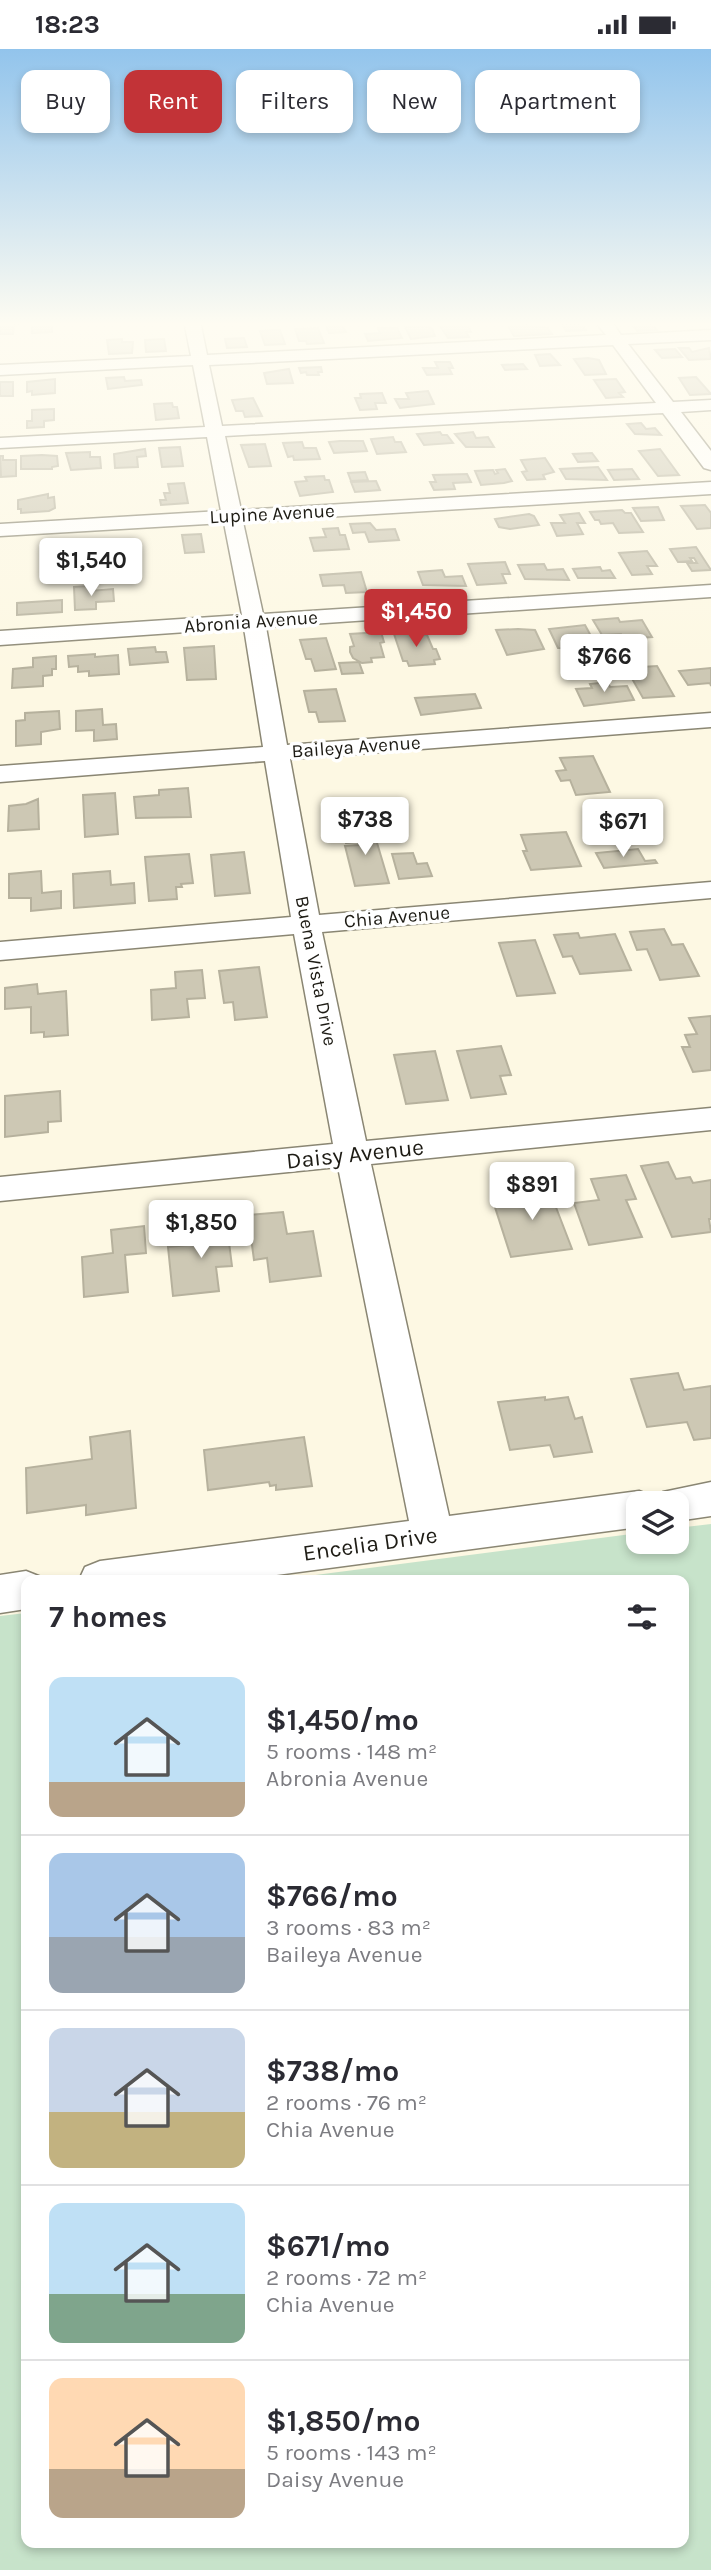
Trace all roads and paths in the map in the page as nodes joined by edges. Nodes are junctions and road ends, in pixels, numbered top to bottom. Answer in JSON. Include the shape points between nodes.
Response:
{"nodes":[{"id":1,"x":79,"y":439,"type":"edge"},
{"id":2,"x":218,"y":439,"type":"edge"},
{"id":3,"x":691,"y":439,"type":"edge"},
{"id":4,"x":0,"y":443,"type":"edge"},
{"id":5,"x":711,"y":464,"type":"edge"},
{"id":6,"x":711,"y":488,"type":"edge"},
{"id":7,"x":231,"y":516,"type":"junction"},
{"id":8,"x":0,"y":530,"type":"edge"},
{"id":9,"x":711,"y":591,"type":"edge"},
{"id":10,"x":254,"y":622,"type":"junction"},
{"id":11,"x":0,"y":638,"type":"edge"},
{"id":12,"x":711,"y":720,"type":"edge"},
{"id":13,"x":276,"y":753,"type":"junction"},
{"id":14,"x":0,"y":773,"type":"edge"},
{"id":15,"x":711,"y":890,"type":"edge"},
{"id":16,"x":307,"y":924,"type":"junction"},
{"id":17,"x":0,"y":951,"type":"edge"},
{"id":18,"x":711,"y":1119,"type":"edge"},
{"id":19,"x":352,"y":1154,"type":"junction"},
{"id":20,"x":0,"y":1189,"type":"edge"},
{"id":21,"x":711,"y":1499,"type":"edge"},
{"id":22,"x":689,"y":1502,"type":"edge"},
{"id":23,"x":626,"y":1511,"type":"edge"},
{"id":24,"x":433,"y":1536,"type":"junction"},
{"id":25,"x":138,"y":1575,"type":"edge"},
{"id":26,"x":21,"y":1591,"type":"edge"},
{"id":27,"x":0,"y":1594,"type":"edge"}],
"edges":[{"from":1,"to":4,"type":"street"},
{"from":2,"to":7,"type":"street","name":"Buena Vista Drive"},
{"from":3,"to":5,"type":"street"},
{"from":6,"to":7,"type":"street","name":"Lupine Avenue"},
{"from":7,"to":8,"type":"street","name":"Lupine Avenue"},
{"from":7,"to":10,"type":"street","name":"Buena Vista Drive"},
{"from":9,"to":10,"type":"street","name":"Abronia Avenue"},
{"from":10,"to":11,"type":"street","name":"Abronia Avenue"},
{"from":10,"to":13,"type":"street","name":"Buena Vista Drive"},
{"from":12,"to":13,"type":"street","name":"Baileya Avenue"},
{"from":13,"to":14,"type":"street","name":"Baileya Avenue"},
{"from":13,"to":16,"type":"street","name":"Buena Vista Drive"},
{"from":15,"to":16,"type":"street","name":"Chia Avenue"},
{"from":16,"to":17,"type":"street","name":"Chia Avenue"},
{"from":16,"to":19,"type":"street","name":"Buena Vista Drive"},
{"from":18,"to":19,"type":"street","name":"Daisy Avenue"},
{"from":19,"to":20,"type":"street","name":"Daisy Avenue"},
{"from":19,"to":24,"type":"street","name":"Buena Vista Drive"},
{"from":21,"to":22,"type":"street"},
{"from":23,"to":24,"type":"street","name":"Encelia Drive"},
{"from":24,"to":25,"type":"street","name":"Encelia Drive"},
{"from":26,"to":27,"type":"street"}]}
